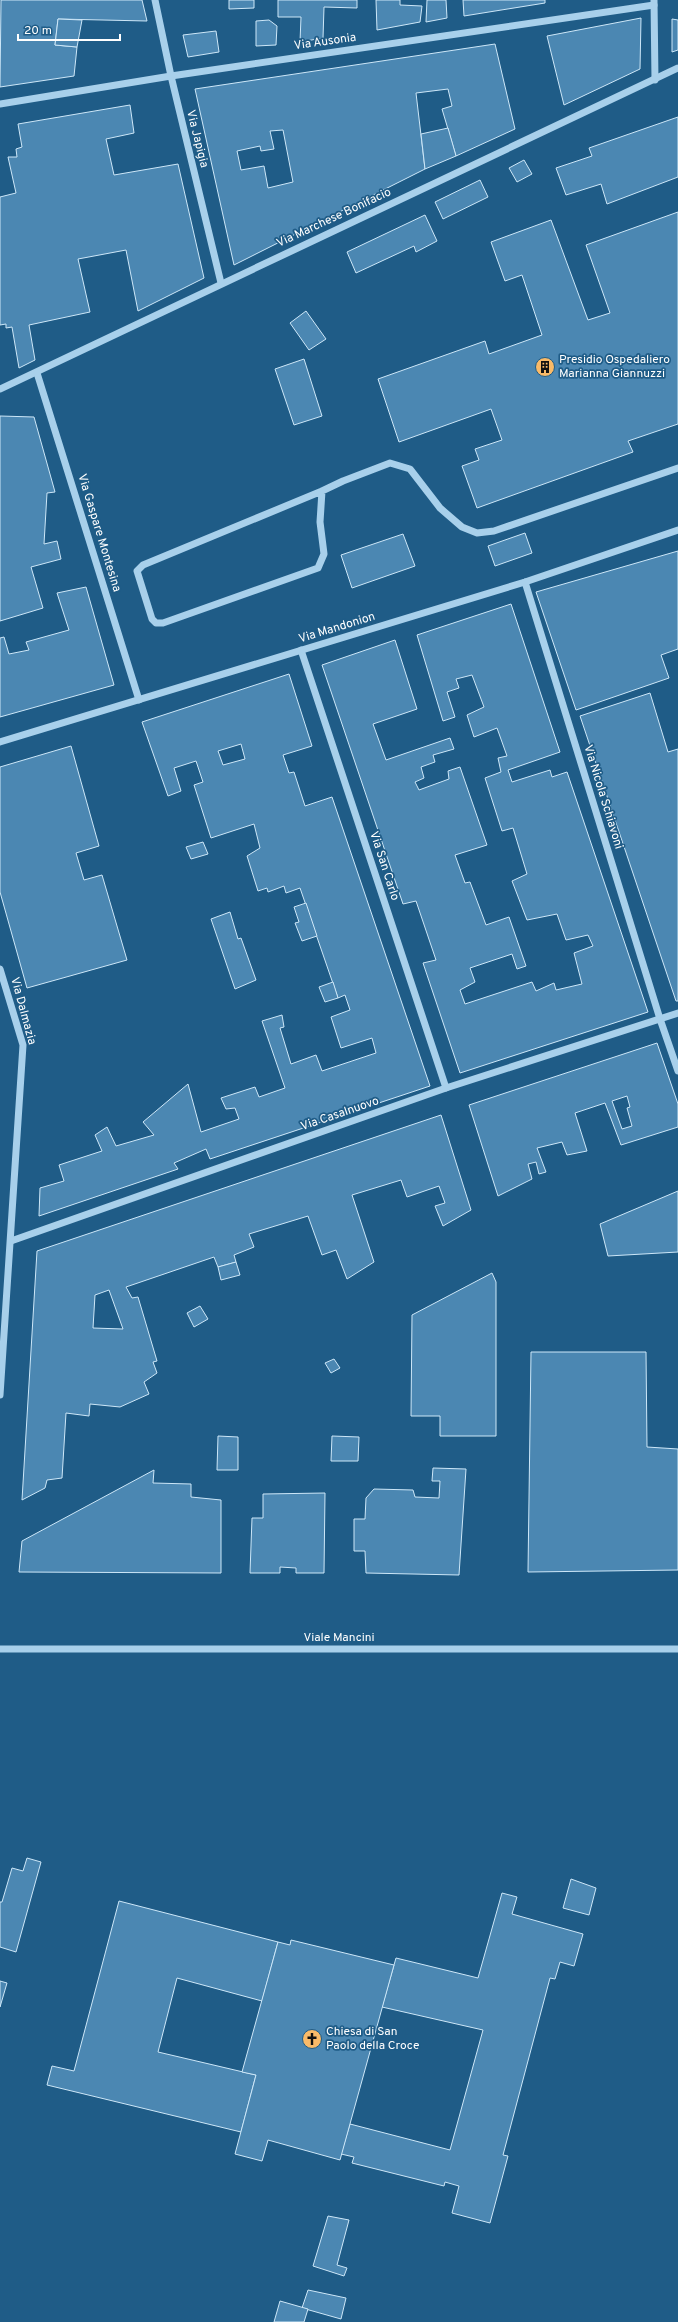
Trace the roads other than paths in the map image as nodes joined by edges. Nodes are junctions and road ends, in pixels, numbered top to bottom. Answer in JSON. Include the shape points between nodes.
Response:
{"nodes":[{"id":1,"x":155,"y":0,"type":"edge"},
{"id":2,"x":654,"y":2,"type":"edge"},
{"id":3,"x":678,"y":68,"type":"edge"},
{"id":4,"x":171,"y":76,"type":"junction"},
{"id":5,"x":655,"y":80,"type":"junction"},
{"id":6,"x":0,"y":104,"type":"edge"},
{"id":7,"x":221,"y":283,"type":"junction"},
{"id":8,"x":37,"y":373,"type":"junction"},
{"id":9,"x":0,"y":389,"type":"edge"},
{"id":10,"x":678,"y":468,"type":"edge"},
{"id":11,"x":322,"y":491,"type":"junction"},
{"id":12,"x":678,"y":530,"type":"edge"},
{"id":13,"x":525,"y":582,"type":"junction"},
{"id":14,"x":301,"y":650,"type":"junction"},
{"id":15,"x":139,"y":700,"type":"junction"},
{"id":16,"x":0,"y":742,"type":"edge"},
{"id":17,"x":0,"y":969,"type":"edge"},
{"id":18,"x":678,"y":1013,"type":"edge"},
{"id":19,"x":660,"y":1019,"type":"junction"},
{"id":20,"x":678,"y":1071,"type":"edge"},
{"id":21,"x":446,"y":1088,"type":"junction"},
{"id":22,"x":11,"y":1241,"type":"junction"},
{"id":23,"x":0,"y":1395,"type":"edge"},
{"id":24,"x":0,"y":1649,"type":"edge"},
{"id":25,"x":678,"y":1649,"type":"edge"}],
"edges":[{"from":1,"to":4,"type":"street","name":"Via Japigia"},
{"from":2,"to":4,"type":"street","name":"Via Ausonia"},
{"from":2,"to":5,"type":"street"},
{"from":3,"to":5,"type":"street","name":"Via Marchese Bonifacio"},
{"from":4,"to":6,"type":"street","name":"Via Ausonia"},
{"from":4,"to":7,"type":"street","name":"Via Japigia"},
{"from":5,"to":7,"type":"street","name":"Via Marchese Bonifacio"},
{"from":7,"to":8,"type":"street","name":"Via Marchese Bonifacio"},
{"from":8,"to":9,"type":"street","name":"Via Marchese Bonifacio"},
{"from":8,"to":15,"type":"street","name":"Via Gaspare Montesina"},
{"from":10,"to":11,"type":"street","via":[[494,531],[477,533],[462,527],[440,508],[410,469],[390,463]]},
{"from":11,"to":11,"type":"street","via":[[143,565],[137,572],[152,619],[156,624],[163,623],[318,568],[324,554],[320,522]]},
{"from":12,"to":13,"type":"street","name":"Via Mandonion"},
{"from":13,"to":14,"type":"street","name":"Via Mandonion"},
{"from":13,"to":19,"type":"street","name":"Via Nicola Schiavoni"},
{"from":14,"to":15,"type":"street","name":"Via Mandonion"},
{"from":14,"to":21,"type":"street","name":"Via San Carlo"},
{"from":15,"to":16,"type":"street","name":"Via Mandonion"},
{"from":17,"to":22,"type":"street","name":"Via Dalmazia","via":[[23,1045]]},
{"from":18,"to":19,"type":"street","name":"Via Casalnuovo"},
{"from":19,"to":20,"type":"street","name":"Via Nicola Schiavoni"},
{"from":19,"to":21,"type":"street","name":"Via Casalnuovo"},
{"from":21,"to":22,"type":"street","name":"Via Casalnuovo"},
{"from":22,"to":23,"type":"street","name":"Via Dalmazia"},
{"from":24,"to":25,"type":"street","name":"Viale Mancini"}]}
